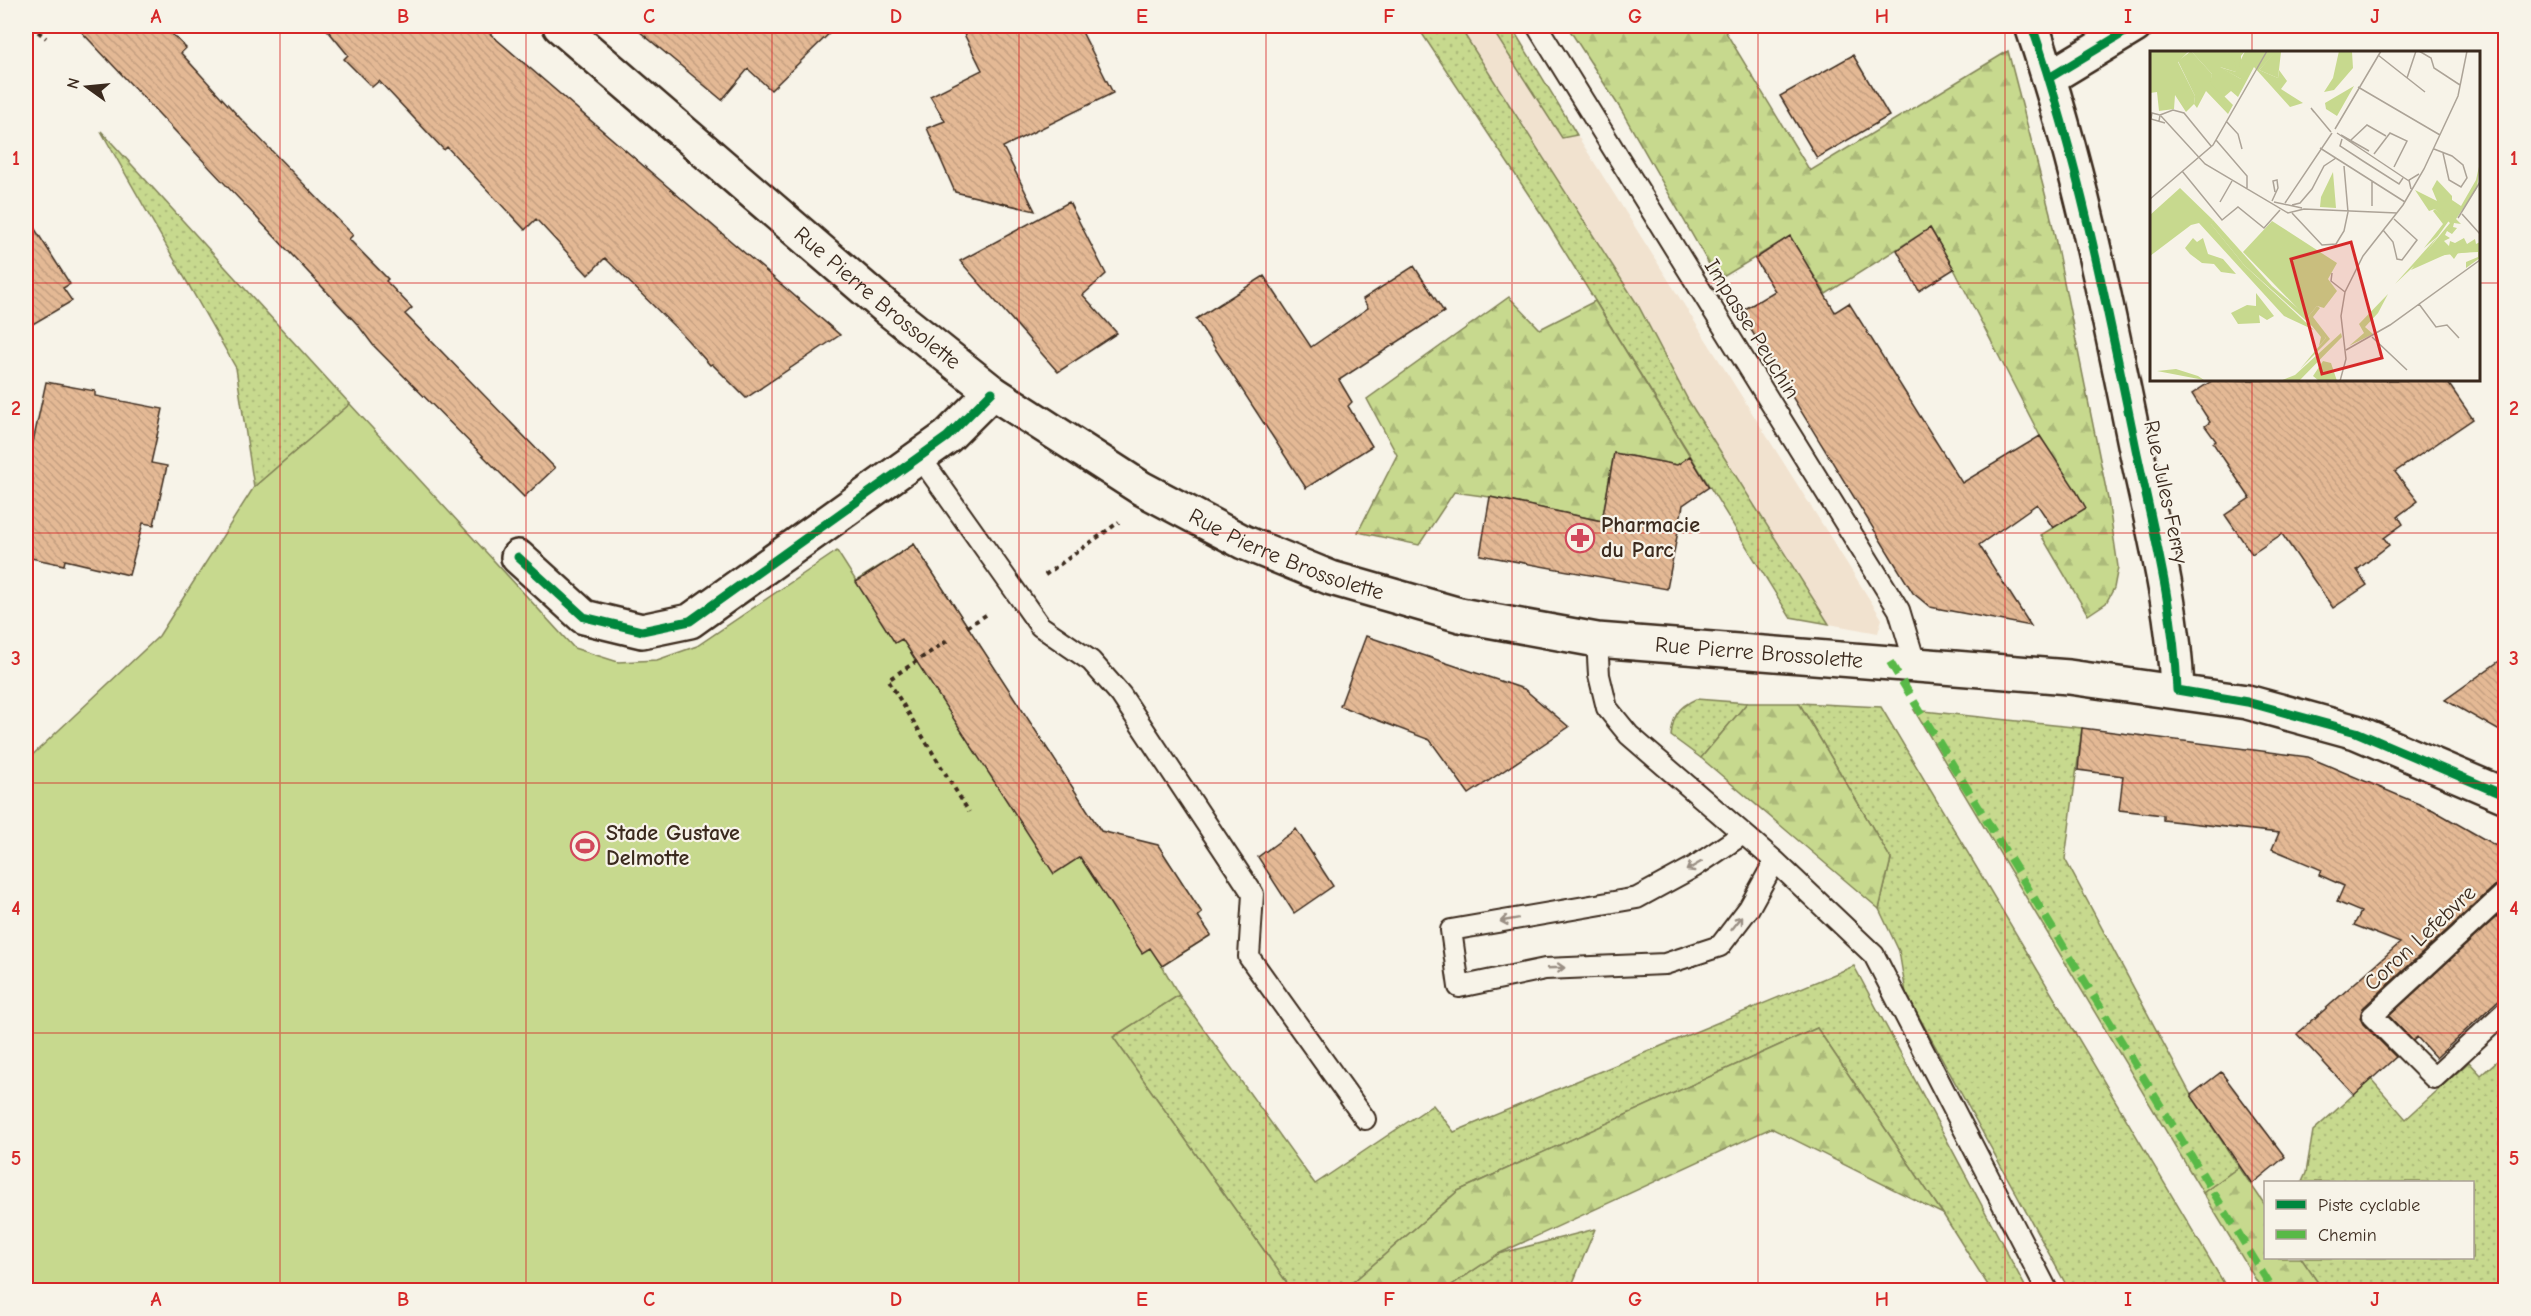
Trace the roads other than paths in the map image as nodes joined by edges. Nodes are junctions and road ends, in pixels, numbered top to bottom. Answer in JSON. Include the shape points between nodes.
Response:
{"nodes":[{"id":1,"x":560,"y":26,"type":"edge"},
{"id":2,"x":1537,"y":26,"type":"edge"},
{"id":3,"x":2031,"y":26,"type":"edge"},
{"id":4,"x":2135,"y":26,"type":"edge"},
{"id":5,"x":2049,"y":78,"type":"junction"},
{"id":6,"x":992,"y":392,"type":"junction"},
{"id":7,"x":920,"y":457,"type":"junction"},
{"id":8,"x":518,"y":557,"type":"dead end"},
{"id":9,"x":1597,"y":640,"type":"junction"},
{"id":10,"x":1915,"y":663,"type":"junction"},
{"id":11,"x":2177,"y":690,"type":"junction"},
{"id":12,"x":2505,"y":796,"type":"edge"},
{"id":13,"x":1743,"y":834,"type":"junction"},
{"id":14,"x":1775,"y":861,"type":"junction"},
{"id":15,"x":2505,"y":892,"type":"edge"},
{"id":16,"x":2505,"y":1011,"type":"edge"},
{"id":17,"x":1365,"y":1119,"type":"dead end"},
{"id":18,"x":2048,"y":1290,"type":"edge"}],
"edges":[{"from":1,"to":6,"type":"main road","name":"Rue Pierre Brossolette","via":[[888,309]]},
{"from":2,"to":10,"type":"lane","name":"Impasse Peuchin","via":[[1899,610]]},
{"from":3,"to":5,"type":"main road","name":"Rue Jules Ferry"},
{"from":4,"to":5,"type":"main road"},
{"from":5,"to":11,"type":"main road","name":"Rue Jules Ferry","via":[[2105,294],[2165,582],[2176,651]]},
{"from":6,"to":7,"type":"main road","via":[[947,437]]},
{"from":6,"to":9,"type":"main road","name":"Rue Pierre Brossolette","via":[[1141,488],[1243,542],[1331,578],[1460,615]]},
{"from":7,"to":8,"type":"main road","via":[[690,621],[642,631],[584,617]]},
{"from":7,"to":17,"type":"lane","via":[[1040,626],[1091,661],[1121,696],[1253,894],[1249,957]]},
{"from":9,"to":10,"type":"main road","name":"Rue Pierre Brossolette"},
{"from":9,"to":13,"type":"lane","via":[[1599,675],[1607,708],[1629,735]]},
{"from":10,"to":11,"type":"main road","name":"Rue Pierre Brossolette"},
{"from":11,"to":12,"type":"main road","name":"Rue Pierre Brossolette","via":[[2247,702],[2356,732]]},
{"from":13,"to":14,"type":"lane"},
{"from":13,"to":14,"type":"lane","one_way":true,"via":[[1694,867],[1636,898],[1451,930],[1458,987],[1545,969],[1665,964],[1720,946],[1749,908]]},
{"from":14,"to":18,"type":"lane","via":[[1874,955]]},
{"from":15,"to":16,"type":"lane","name":"Coron Lefebvre","via":[[2372,1016],[2434,1078]]}]}
